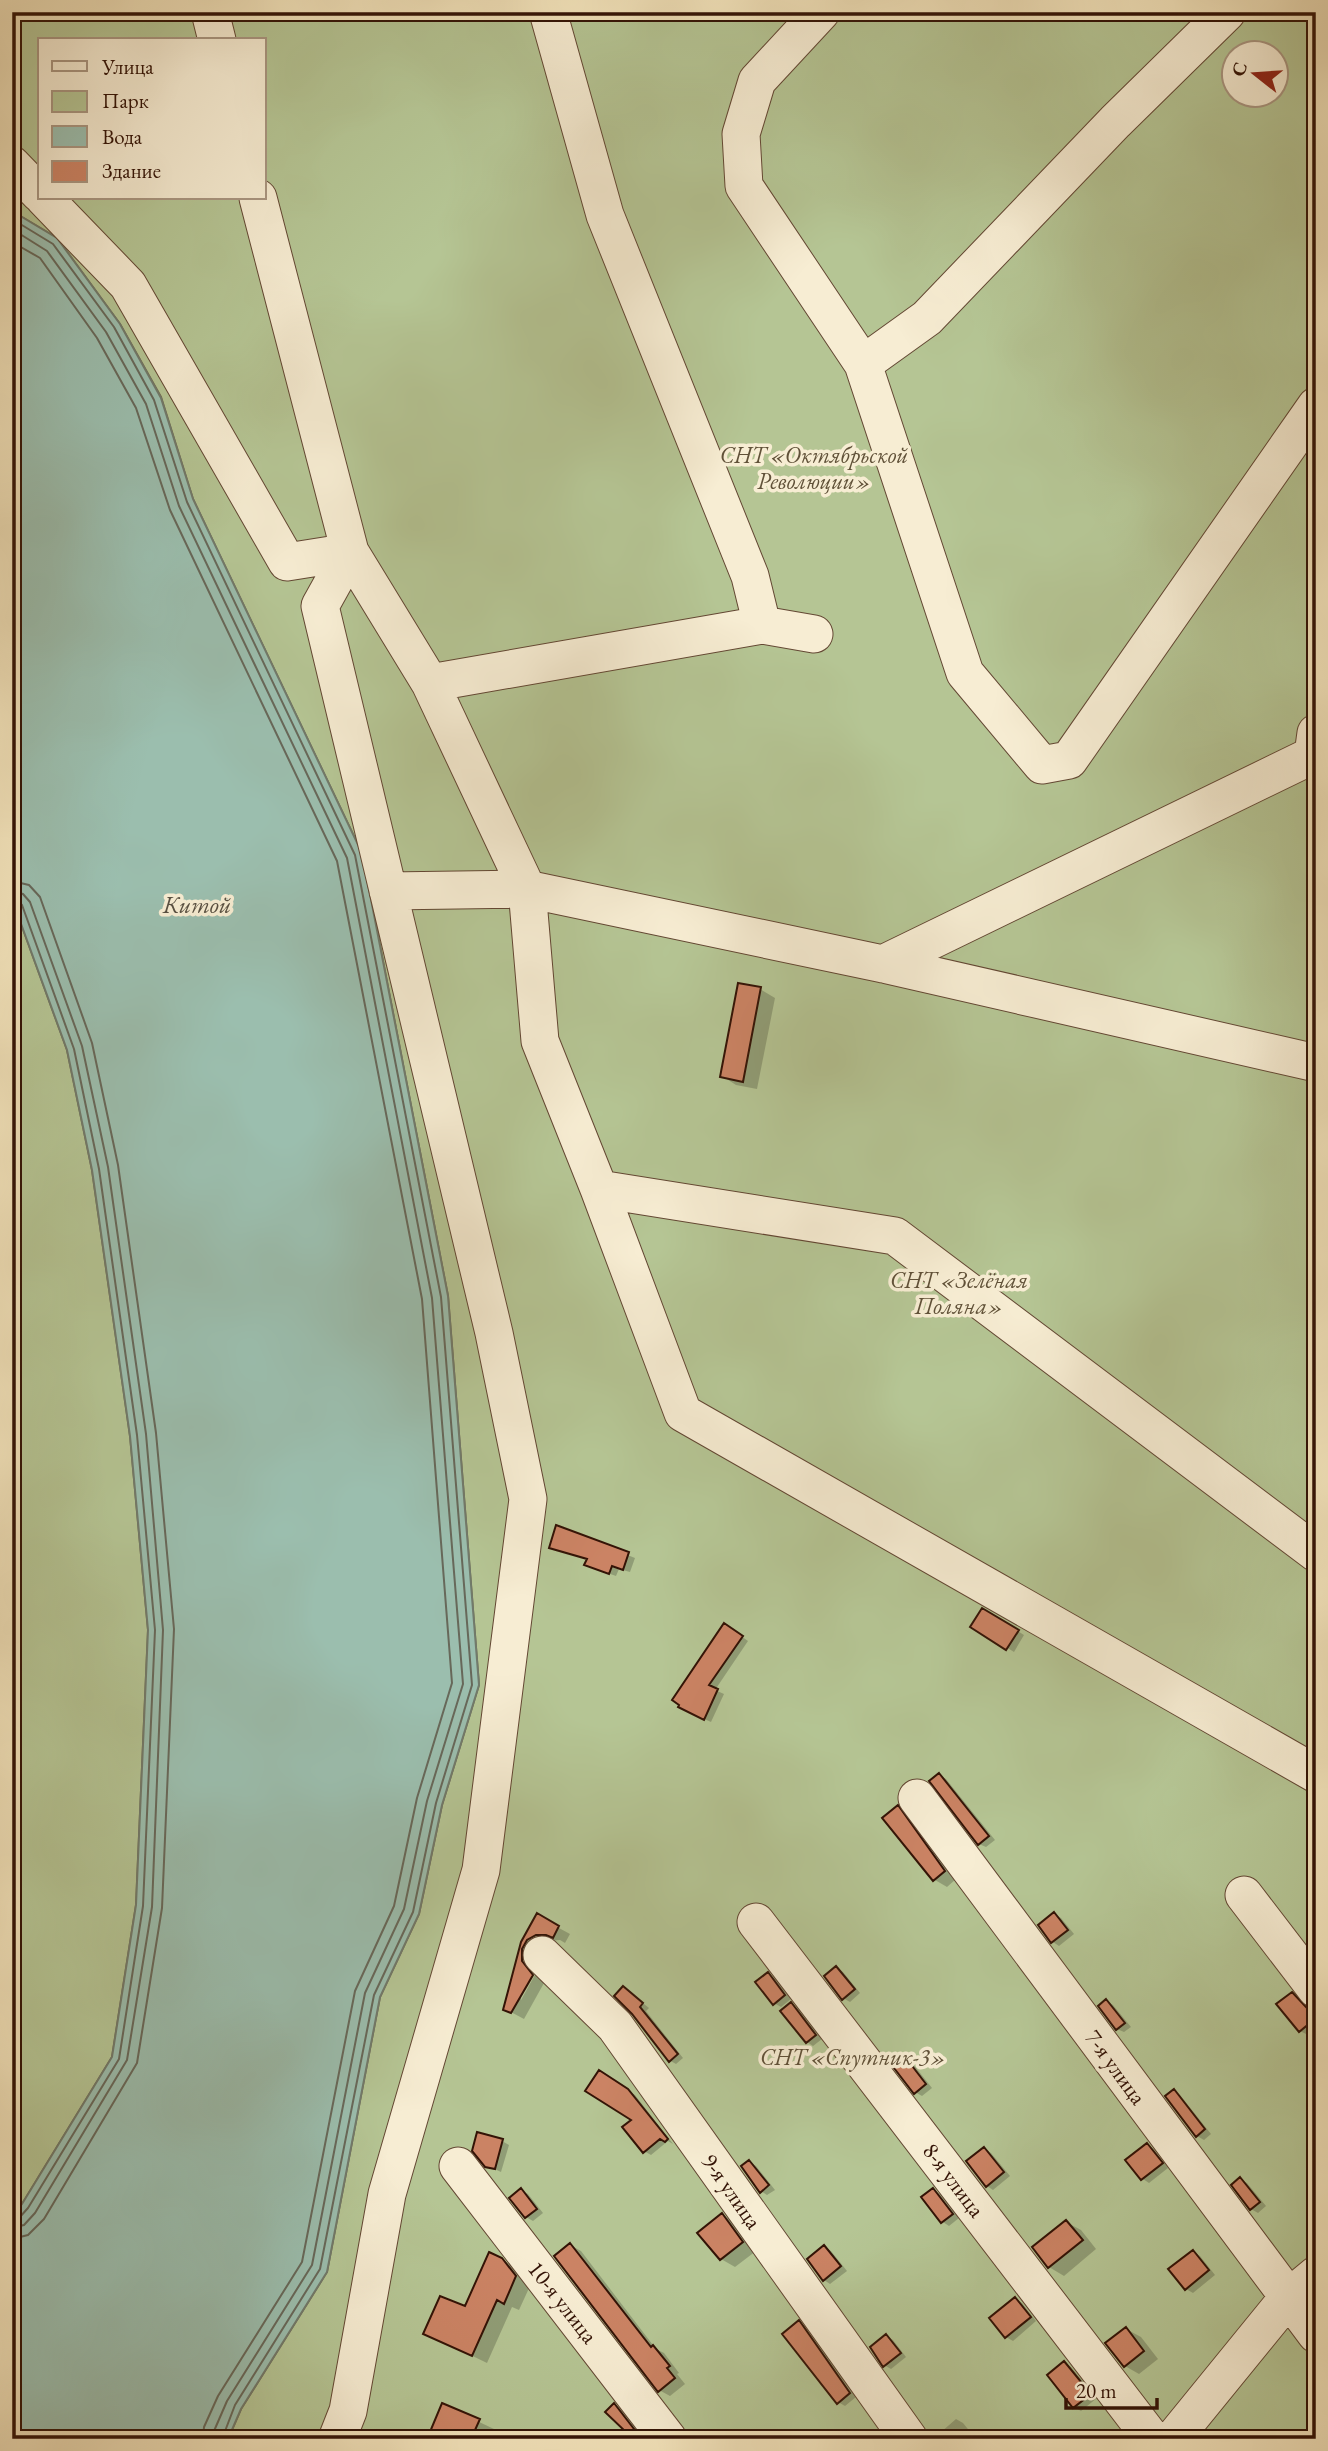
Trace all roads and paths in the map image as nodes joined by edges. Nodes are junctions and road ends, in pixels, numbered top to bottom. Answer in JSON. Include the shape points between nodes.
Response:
{"nodes":[{"id":1,"x":210,"y":12,"type":"edge"},
{"id":2,"x":548,"y":12,"type":"edge"},
{"id":3,"x":821,"y":12,"type":"edge"},
{"id":4,"x":1227,"y":12,"type":"edge"},
{"id":5,"x":216,"y":38,"type":"edge"},
{"id":6,"x":12,"y":165,"type":"edge"},
{"id":7,"x":38,"y":192,"type":"edge"},
{"id":8,"x":46,"y":200,"type":"edge"},
{"id":9,"x":259,"y":200,"type":"edge"},
{"id":10,"x":863,"y":364,"type":"junction"},
{"id":11,"x":1316,"y":406,"type":"edge"},
{"id":12,"x":351,"y":552,"type":"junction"},
{"id":13,"x":762,"y":625,"type":"junction"},
{"id":14,"x":814,"y":634,"type":"dead end"},
{"id":15,"x":430,"y":683,"type":"junction"},
{"id":16,"x":1316,"y":733,"type":"edge"},
{"id":17,"x":527,"y":889,"type":"junction"},
{"id":18,"x":388,"y":891,"type":"junction"},
{"id":19,"x":883,"y":964,"type":"junction"},
{"id":20,"x":1316,"y":1063,"type":"edge"},
{"id":21,"x":599,"y":1189,"type":"junction"},
{"id":22,"x":1316,"y":1553,"type":"edge"},
{"id":23,"x":1313,"y":1767,"type":"edge"},
{"id":24,"x":917,"y":1798,"type":"dead end"},
{"id":25,"x":1244,"y":1895,"type":"dead end"},
{"id":26,"x":756,"y":1922,"type":"dead end"},
{"id":27,"x":542,"y":1955,"type":"dead end"},
{"id":28,"x":1316,"y":1989,"type":"edge"},
{"id":29,"x":457,"y":2166,"type":"dead end"},
{"id":30,"x":1316,"y":2275,"type":"edge"},
{"id":31,"x":1287,"y":2299,"type":"junction"},
{"id":32,"x":1316,"y":2334,"type":"edge"},
{"id":33,"x":337,"y":2439,"type":"edge"},
{"id":34,"x":668,"y":2439,"type":"edge"},
{"id":35,"x":909,"y":2439,"type":"edge"},
{"id":36,"x":1152,"y":2439,"type":"edge"},
{"id":37,"x":1173,"y":2439,"type":"edge"}],
"edges":[{"from":1,"to":5,"type":"street"},
{"from":2,"to":13,"type":"street","via":[[604,215],[750,576]]},
{"from":3,"to":10,"type":"street","via":[[757,81],[741,134],[744,186]]},
{"from":4,"to":10,"type":"street","via":[[927,318]]},
{"from":6,"to":7,"type":"street"},
{"from":8,"to":12,"type":"street","via":[[128,285],[287,562]]},
{"from":9,"to":12,"type":"street"},
{"from":10,"to":11,"type":"street","via":[[965,673],[1042,765],[1069,760]]},
{"from":12,"to":15,"type":"street"},
{"from":12,"to":18,"type":"street","via":[[320,606]]},
{"from":13,"to":14,"type":"street"},
{"from":13,"to":15,"type":"street"},
{"from":15,"to":17,"type":"street"},
{"from":16,"to":19,"type":"street","via":[[1313,755]]},
{"from":17,"to":18,"type":"street"},
{"from":17,"to":19,"type":"street"},
{"from":17,"to":21,"type":"street","via":[[540,1041]]},
{"from":18,"to":33,"type":"street","via":[[494,1333],[528,1499],[481,1870],[387,2194],[348,2411]]},
{"from":19,"to":20,"type":"street"},
{"from":21,"to":22,"type":"street","via":[[895,1236]]},
{"from":21,"to":23,"type":"street","via":[[683,1413]]},
{"from":24,"to":31,"type":"street","name":"7-я улица"},
{"from":25,"to":28,"type":"street"},
{"from":26,"to":36,"type":"street","name":"8-я улица"},
{"from":27,"to":35,"type":"street","name":"9-я улица","via":[[615,2026]]},
{"from":29,"to":34,"type":"street","name":"10-я улица"},
{"from":30,"to":31,"type":"street"},
{"from":31,"to":32,"type":"street","name":"7-я улица"},
{"from":31,"to":37,"type":"street"}]}
